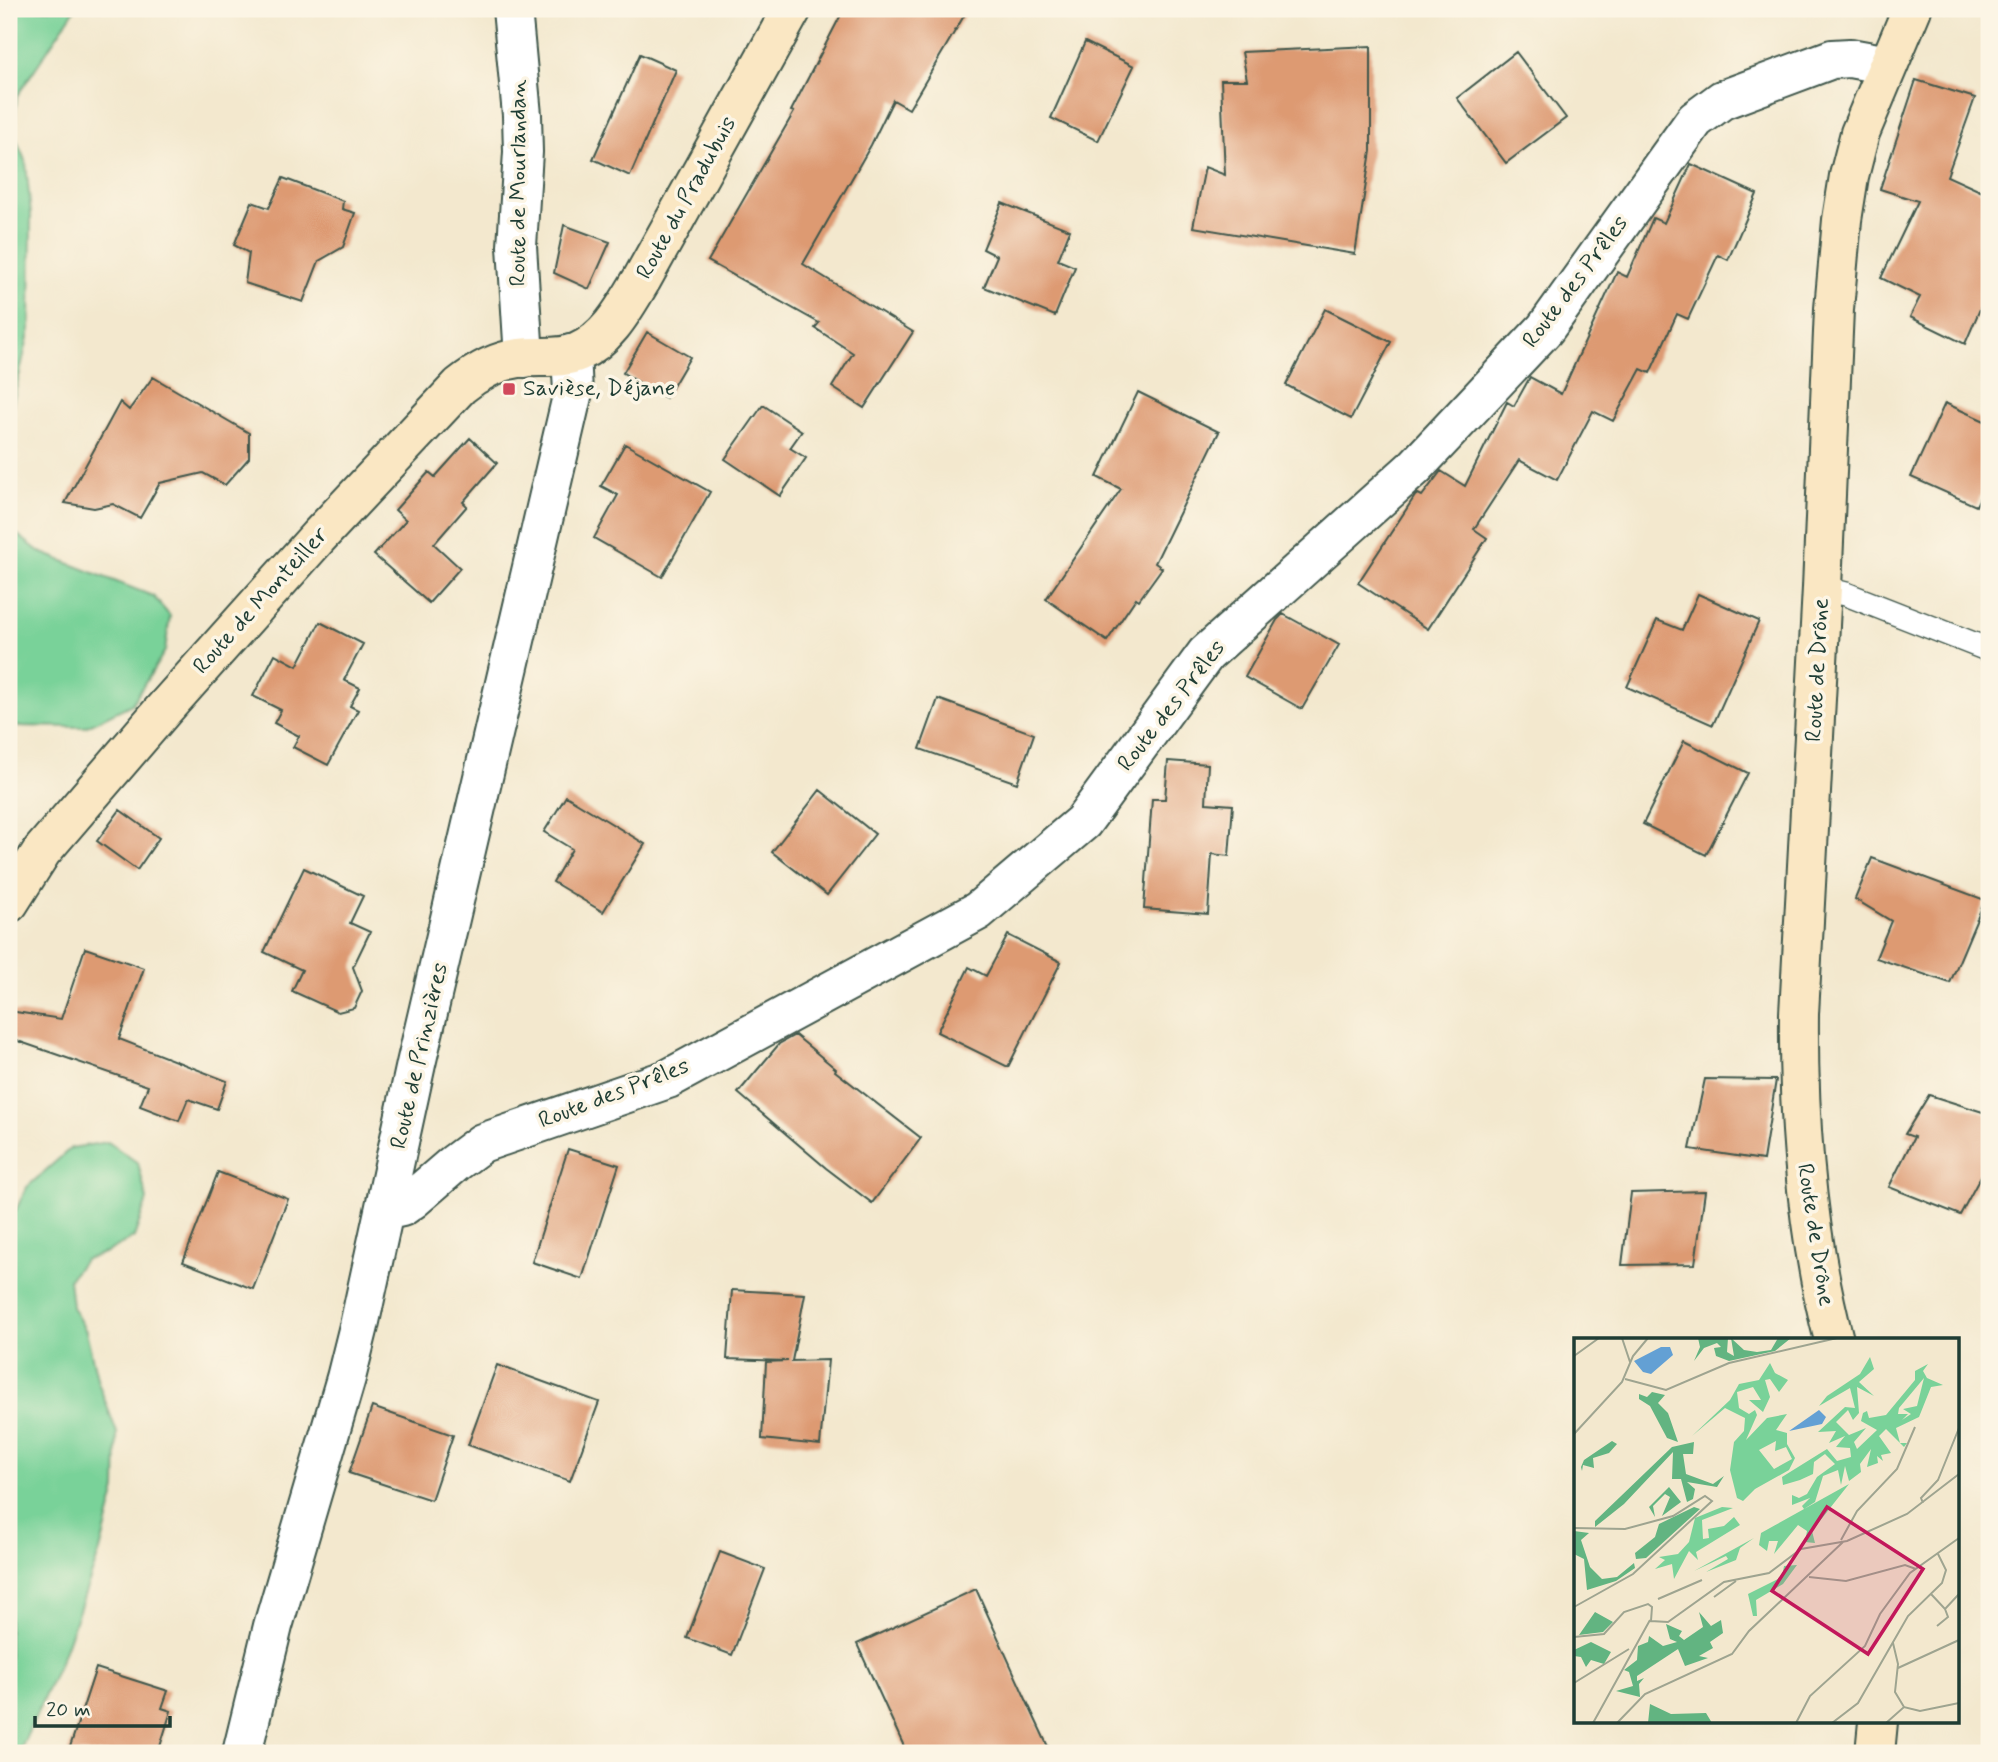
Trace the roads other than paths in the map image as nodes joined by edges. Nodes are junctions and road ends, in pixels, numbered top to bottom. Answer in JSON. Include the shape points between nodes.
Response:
{"nodes":[{"id":1,"x":512,"y":9,"type":"edge"},
{"id":2,"x":792,"y":9,"type":"edge"},
{"id":3,"x":1912,"y":9,"type":"edge"},
{"id":4,"x":1888,"y":65,"type":"junction"},
{"id":5,"x":549,"y":356,"type":"junction"},
{"id":6,"x":1822,"y":588,"type":"junction"},
{"id":7,"x":1989,"y":650,"type":"edge"},
{"id":8,"x":9,"y":903,"type":"edge"},
{"id":9,"x":384,"y":1211,"type":"junction"},
{"id":10,"x":1833,"y":1338,"type":"edge"},
{"id":11,"x":1878,"y":1724,"type":"edge"},
{"id":12,"x":242,"y":1753,"type":"edge"},
{"id":13,"x":1875,"y":1753,"type":"edge"}],
"edges":[{"from":1,"to":5,"type":"street","name":"Route de Mourlandan","via":[[523,152],[517,246]]},
{"from":2,"to":5,"type":"street","name":"Route du Pradubuis","via":[[626,305],[592,344]]},
{"from":3,"to":4,"type":"street","name":"Route de Drône"},
{"from":4,"to":6,"type":"street","name":"Route de Drône","via":[[1860,134],[1842,220]]},
{"from":4,"to":9,"type":"street","name":"Route des Prêles","via":[[1832,59],[1722,100],[1695,120],[1545,329],[1415,467],[1206,654],[1083,822],[978,911],[668,1079],[482,1143],[402,1207]]},
{"from":5,"to":8,"type":"street","name":"Route de Monteiller","via":[[488,367],[444,402],[317,537],[68,820],[26,873]]},
{"from":5,"to":9,"type":"street","name":"Route de Prinzières","via":[[573,392]]},
{"from":6,"to":7,"type":"lane"},
{"from":6,"to":10,"type":"street","name":"Route de Drône","via":[[1799,1071],[1807,1204]]},
{"from":9,"to":12,"type":"street","name":"Route de Prinzières","via":[[346,1378],[273,1626]]},
{"from":11,"to":13,"type":"street"}]}
